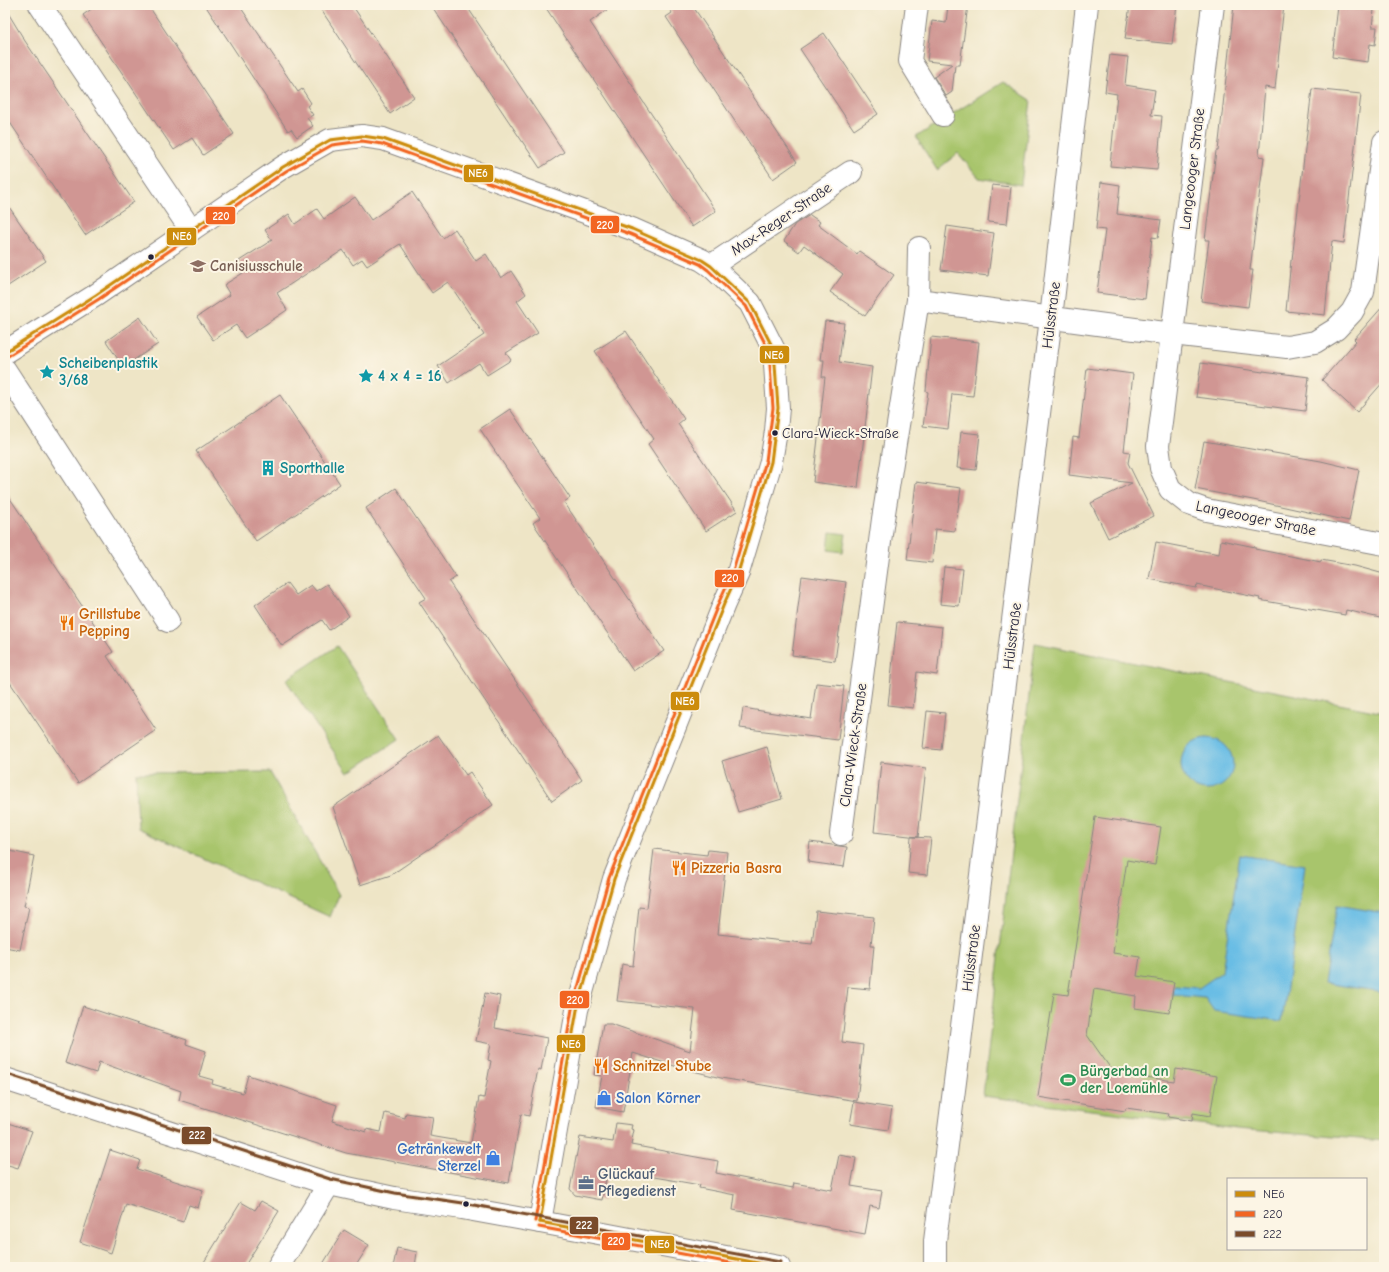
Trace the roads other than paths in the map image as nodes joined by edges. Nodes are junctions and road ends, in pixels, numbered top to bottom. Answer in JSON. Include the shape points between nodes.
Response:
{"nodes":[{"id":1,"x":40,"y":5,"type":"edge"},
{"id":2,"x":917,"y":5,"type":"edge"},
{"id":3,"x":1087,"y":5,"type":"edge"},
{"id":4,"x":1213,"y":5,"type":"edge"},
{"id":5,"x":943,"y":115,"type":"dead end"},
{"id":6,"x":1384,"y":142,"type":"edge"},
{"id":7,"x":851,"y":172,"type":"dead end"},
{"id":8,"x":191,"y":230,"type":"junction"},
{"id":9,"x":919,"y":248,"type":"dead end"},
{"id":10,"x":711,"y":266,"type":"junction"},
{"id":11,"x":918,"y":300,"type":"junction"},
{"id":12,"x":1051,"y":318,"type":"junction"},
{"id":13,"x":1172,"y":334,"type":"junction"},
{"id":14,"x":5,"y":352,"type":"edge"},
{"id":15,"x":5,"y":370,"type":"edge"},
{"id":16,"x":1382,"y":541,"type":"edge"},
{"id":17,"x":168,"y":621,"type":"dead end"},
{"id":18,"x":841,"y":834,"type":"dead end"},
{"id":19,"x":5,"y":1079,"type":"edge"},
{"id":20,"x":328,"y":1184,"type":"junction"},
{"id":21,"x":540,"y":1222,"type":"junction"},
{"id":22,"x":278,"y":1267,"type":"edge"},
{"id":23,"x":779,"y":1267,"type":"edge"},
{"id":24,"x":935,"y":1267,"type":"edge"}],
"edges":[{"from":1,"to":8,"type":"street"},
{"from":2,"to":5,"type":"street","via":[[910,61]]},
{"from":3,"to":12,"type":"street","name":"Hülsstraße"},
{"from":4,"to":13,"type":"street","name":"Langeooger Straße"},
{"from":6,"to":13,"type":"street","via":[[1363,292],[1352,312],[1336,329],[1315,342],[1287,347]]},
{"from":7,"to":10,"type":"street","name":"Max-Reger-Straße"},
{"from":8,"to":10,"type":"street","via":[[283,167],[330,140],[362,136],[383,139],[618,224]]},
{"from":8,"to":14,"type":"street","via":[[96,295]]},
{"from":9,"to":11,"type":"street","name":"Clara-Wieck-Straße"},
{"from":10,"to":21,"type":"street","via":[[750,303],[774,350],[778,408],[771,462],[738,573],[614,879],[577,1010]]},
{"from":11,"to":12,"type":"street"},
{"from":11,"to":18,"type":"street","name":"Clara-Wieck-Straße","via":[[885,506]]},
{"from":12,"to":13,"type":"street"},
{"from":12,"to":24,"type":"street","name":"Hülsstraße","via":[[935,1242]]},
{"from":13,"to":16,"type":"street","name":"Langeooger Straße","via":[[1158,446],[1161,468],[1170,489],[1189,504],[1206,510]]},
{"from":15,"to":17,"type":"street"},
{"from":19,"to":20,"type":"street"},
{"from":20,"to":21,"type":"street","via":[[394,1198]]},
{"from":20,"to":22,"type":"street"},
{"from":21,"to":23,"type":"street"}]}
